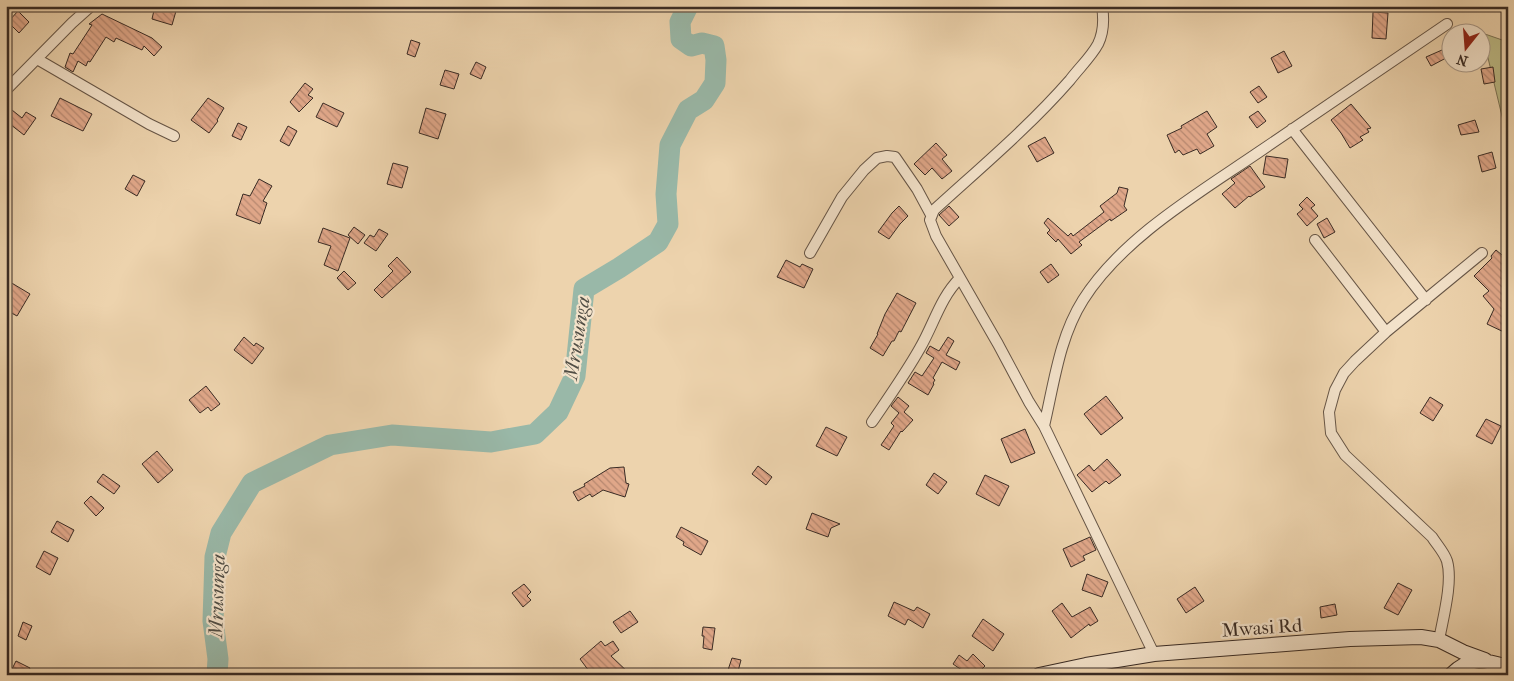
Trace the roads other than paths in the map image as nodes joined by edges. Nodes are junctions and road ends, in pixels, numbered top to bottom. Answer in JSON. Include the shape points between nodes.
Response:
{"nodes":[{"id":1,"x":91,"y":6,"type":"edge"},
{"id":2,"x":1102,"y":6,"type":"edge"},
{"id":3,"x":1442,"y":27,"type":"edge"},
{"id":4,"x":37,"y":59,"type":"junction"},
{"id":5,"x":6,"y":90,"type":"edge"},
{"id":6,"x":1292,"y":129,"type":"junction"},
{"id":7,"x":174,"y":136,"type":"dead end"},
{"id":8,"x":931,"y":215,"type":"junction"},
{"id":9,"x":1315,"y":240,"type":"dead end"},
{"id":10,"x":1482,"y":252,"type":"dead end"},
{"id":11,"x":810,"y":253,"type":"dead end"},
{"id":12,"x":960,"y":278,"type":"junction"},
{"id":13,"x":1426,"y":300,"type":"junction"},
{"id":14,"x":1386,"y":332,"type":"junction"},
{"id":15,"x":872,"y":422,"type":"dead end"},
{"id":16,"x":1044,"y":426,"type":"junction"},
{"id":17,"x":1439,"y":640,"type":"junction"},
{"id":18,"x":1154,"y":654,"type":"junction"},
{"id":19,"x":1485,"y":660,"type":"junction"},
{"id":20,"x":1508,"y":667,"type":"edge"},
{"id":21,"x":1039,"y":675,"type":"edge"},
{"id":22,"x":1451,"y":675,"type":"edge"}],
"edges":[{"from":1,"to":4,"type":"street"},
{"from":2,"to":8,"type":"street","via":[[1102,35],[1085,61],[1045,108]]},
{"from":3,"to":6,"type":"street"},
{"from":4,"to":5,"type":"street"},
{"from":4,"to":7,"type":"street"},
{"from":6,"to":13,"type":"street"},
{"from":6,"to":16,"type":"street","via":[[1147,231],[1096,282],[1083,300],[1066,336]]},
{"from":8,"to":11,"type":"street","via":[[894,158],[877,158],[842,197]]},
{"from":8,"to":12,"type":"street","via":[[932,228]]},
{"from":9,"to":14,"type":"street"},
{"from":10,"to":13,"type":"street"},
{"from":12,"to":15,"type":"street","via":[[949,289],[914,360]]},
{"from":12,"to":16,"type":"street"},
{"from":13,"to":14,"type":"street"},
{"from":14,"to":17,"type":"street","via":[[1344,373],[1329,412],[1330,434],[1345,455],[1432,537],[1443,552],[1448,571],[1447,602]]},
{"from":16,"to":18,"type":"street"},
{"from":17,"to":18,"type":"street","name":"Mwasi Rd","via":[[1420,637],[1350,639]]},
{"from":17,"to":19,"type":"street","name":"Mwasi Rd"},
{"from":18,"to":21,"type":"street","name":"Mwasi Rd"},
{"from":19,"to":20,"type":"street","name":"Mwasi Rd"},
{"from":19,"to":22,"type":"street","via":[[1469,662]]}]}
